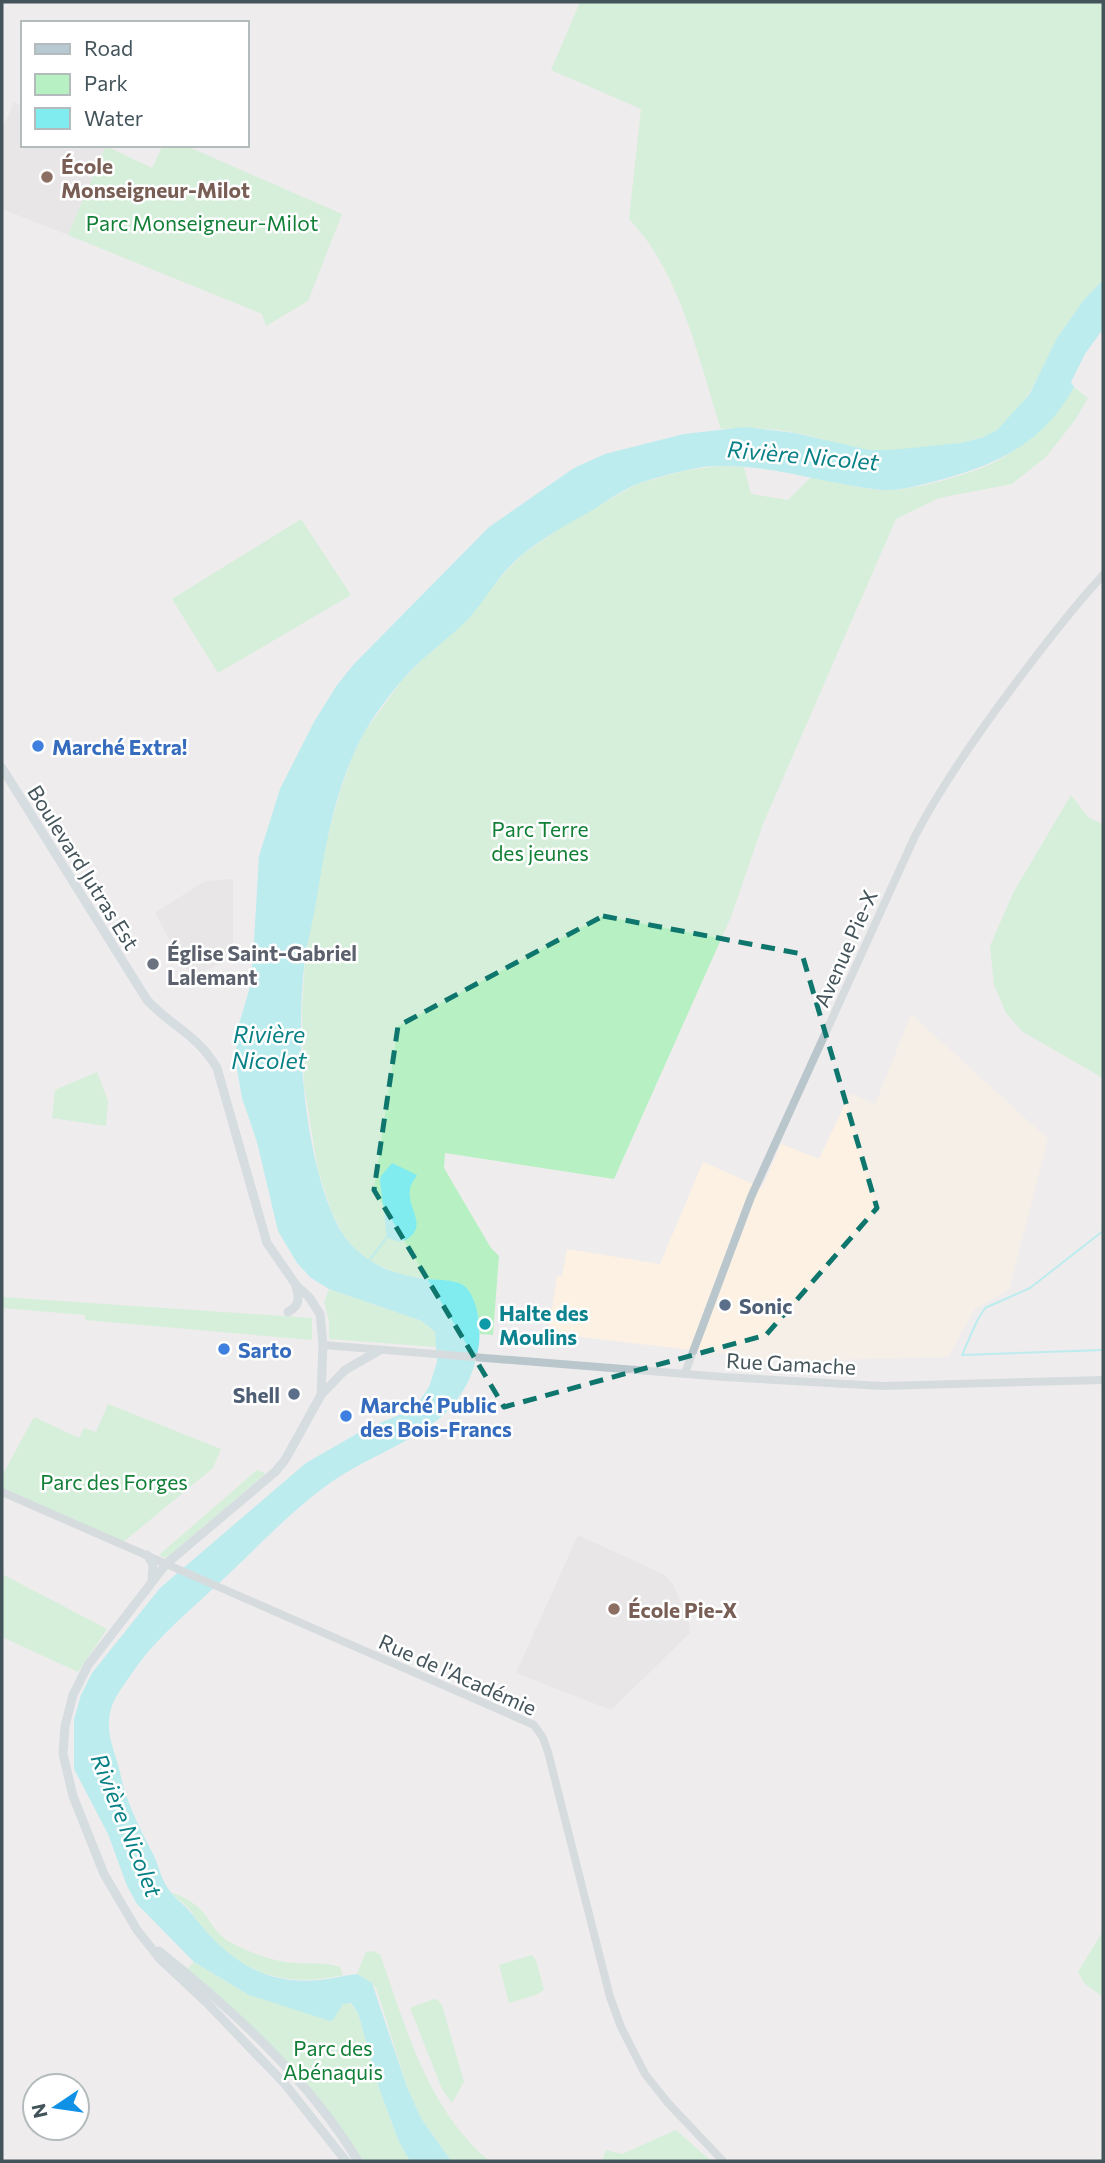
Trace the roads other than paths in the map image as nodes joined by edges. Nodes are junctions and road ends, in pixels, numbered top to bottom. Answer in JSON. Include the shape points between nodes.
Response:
{"nodes":[{"id":1,"x":1103,"y":575,"type":"edge"},
{"id":2,"x":2,"y":768,"type":"edge"},
{"id":3,"x":296,"y":1285,"type":"junction"},
{"id":4,"x":288,"y":1312,"type":"dead end"},
{"id":5,"x":323,"y":1345,"type":"junction"},
{"id":6,"x":380,"y":1350,"type":"junction"},
{"id":7,"x":685,"y":1373,"type":"junction"},
{"id":8,"x":1103,"y":1380,"type":"edge"},
{"id":9,"x":321,"y":1395,"type":"junction"},
{"id":10,"x":2,"y":1492,"type":"edge"},
{"id":11,"x":147,"y":1555,"type":"junction"},
{"id":12,"x":166,"y":1564,"type":"junction"},
{"id":13,"x":152,"y":1578,"type":"junction"},
{"id":14,"x":147,"y":1941,"type":"junction"},
{"id":15,"x":346,"y":2161,"type":"edge"},
{"id":16,"x":358,"y":2161,"type":"edge"},
{"id":17,"x":723,"y":2161,"type":"edge"}],
"edges":[{"from":1,"to":7,"type":"street","name":"Avenue Pie-X","via":[[941,786],[751,1197]]},
{"from":2,"to":3,"type":"main road","name":"Boulevard Jutras Est","via":[[147,1000],[203,1046],[217,1068],[262,1231]]},
{"from":3,"to":4,"type":"main road","via":[[299,1301]]},
{"from":3,"to":5,"type":"main road","name":"Boulevard Jutras Est","via":[[320,1314]]},
{"from":5,"to":6,"type":"street"},
{"from":5,"to":9,"type":"main road","name":"Boulevard Jutras Est"},
{"from":6,"to":7,"type":"street","name":"Rue Gamache"},
{"from":6,"to":9,"type":"main road","via":[[345,1370]]},
{"from":7,"to":8,"type":"street","name":"Rue Gamache","via":[[882,1386]]},
{"from":9,"to":12,"type":"main road","via":[[275,1472]]},
{"from":10,"to":11,"type":"street","name":"Rue de l'Académie"},
{"from":11,"to":12,"type":"street","name":"Rue de l'Académie"},
{"from":11,"to":13,"type":"main road","via":[[153,1564]]},
{"from":12,"to":13,"type":"main road"},
{"from":12,"to":17,"type":"street","name":"Rue de l'Académie","via":[[534,1725],[548,1752],[621,2027],[651,2082]]},
{"from":13,"to":14,"type":"main road","via":[[82,1675],[69,1707],[64,1737],[67,1778],[85,1828],[112,1889]]},
{"from":14,"to":15,"type":"main road","via":[[284,2083]]},
{"from":14,"to":16,"type":"main road","via":[[280,2062]]}]}
